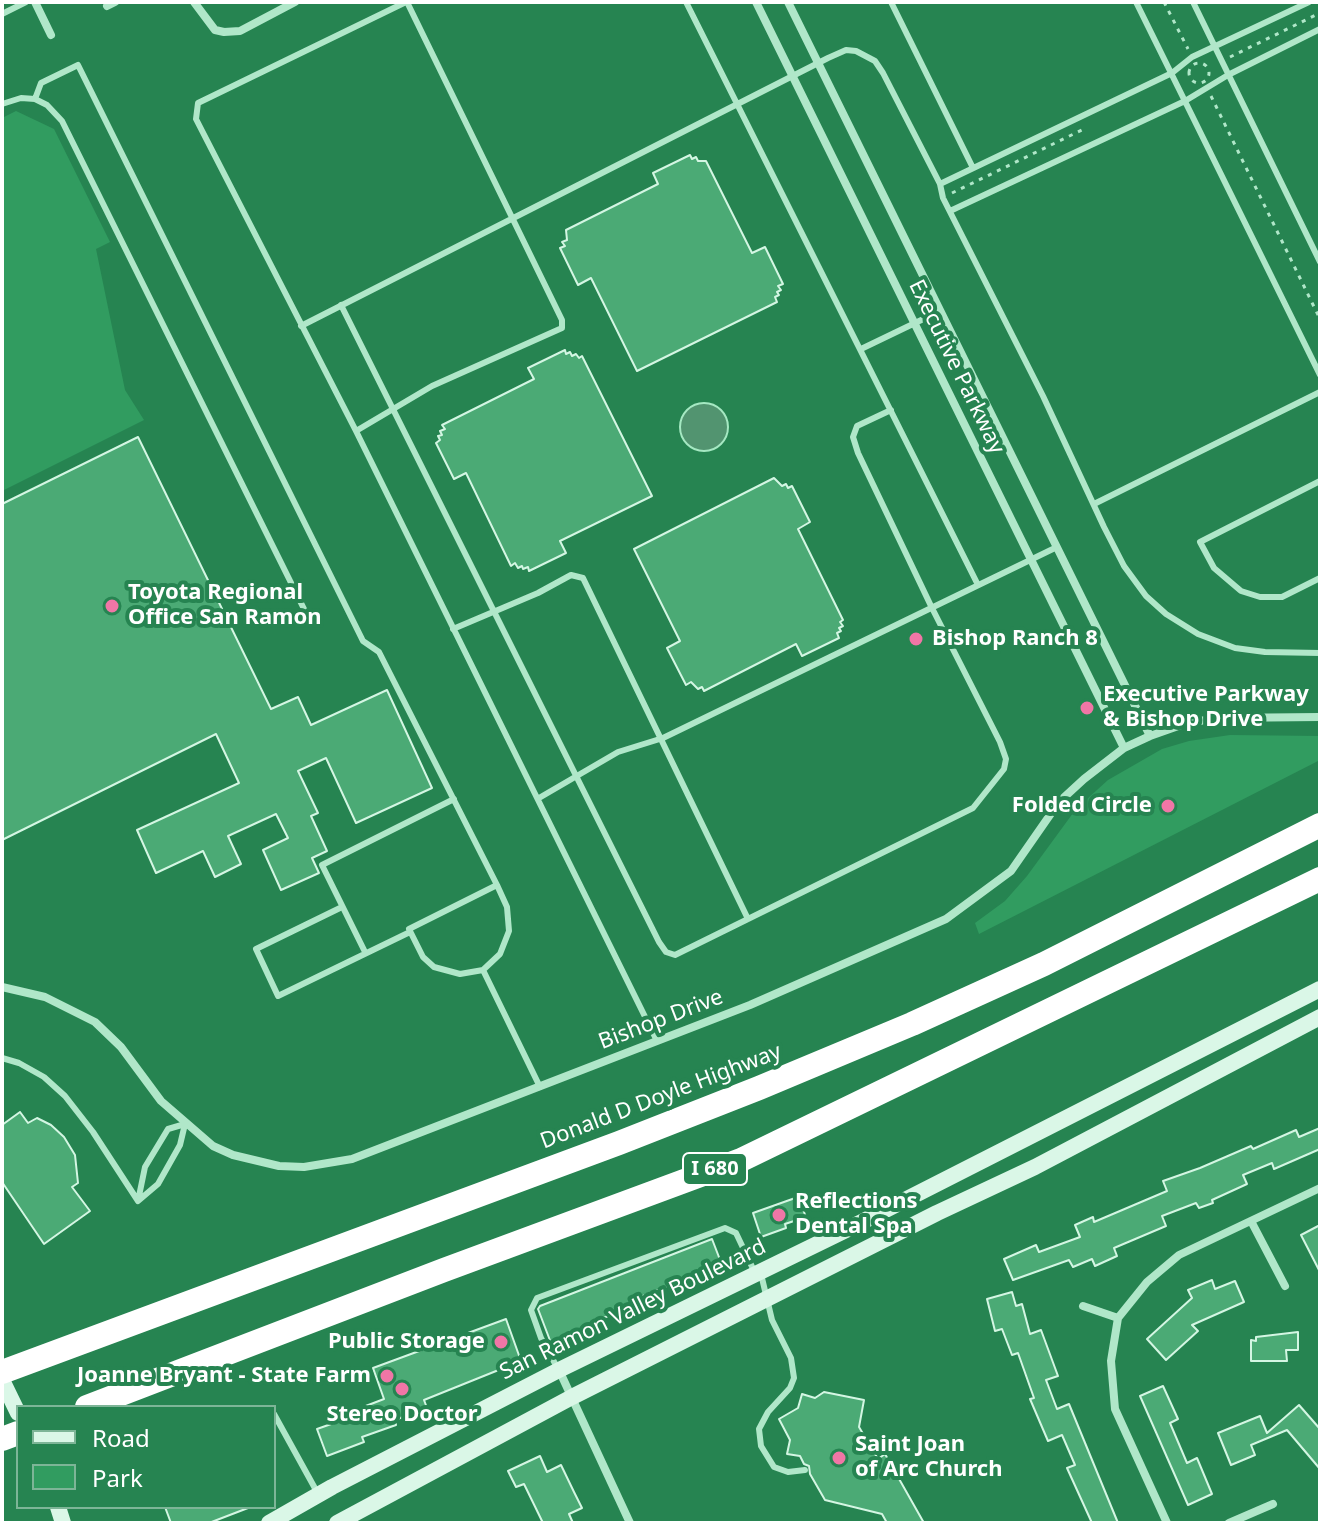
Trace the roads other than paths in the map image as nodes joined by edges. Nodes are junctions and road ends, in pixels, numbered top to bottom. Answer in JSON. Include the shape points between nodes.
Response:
{"nodes":[{"id":1,"x":26,"y":2,"type":"edge"},
{"id":2,"x":35,"y":2,"type":"edge"},
{"id":3,"x":194,"y":2,"type":"edge"},
{"id":4,"x":295,"y":2,"type":"edge"},
{"id":5,"x":406,"y":2,"type":"edge"},
{"id":6,"x":686,"y":2,"type":"edge"},
{"id":7,"x":756,"y":2,"type":"edge"},
{"id":8,"x":788,"y":2,"type":"edge"},
{"id":9,"x":891,"y":2,"type":"edge"},
{"id":10,"x":1136,"y":2,"type":"edge"},
{"id":11,"x":1193,"y":2,"type":"edge"},
{"id":12,"x":1309,"y":2,"type":"edge"},
{"id":13,"x":2,"y":14,"type":"edge"},
{"id":14,"x":1320,"y":29,"type":"edge"},
{"id":15,"x":51,"y":35,"type":"dead end"},
{"id":16,"x":1215,"y":47,"type":"junction"},
{"id":17,"x":818,"y":63,"type":"junction"},
{"id":18,"x":1172,"y":73,"type":"junction"},
{"id":19,"x":1228,"y":75,"type":"junction"},
{"id":20,"x":792,"y":76,"type":"junction"},
{"id":21,"x":35,"y":99,"type":"junction"},
{"id":22,"x":1185,"y":101,"type":"junction"},
{"id":23,"x":2,"y":104,"type":"edge"},
{"id":24,"x":738,"y":104,"type":"junction"},
{"id":25,"x":973,"y":168,"type":"junction"},
{"id":26,"x":940,"y":184,"type":"junction"},
{"id":27,"x":950,"y":211,"type":"junction"},
{"id":28,"x":511,"y":218,"type":"junction"},
{"id":29,"x":1320,"y":262,"type":"edge"},
{"id":30,"x":341,"y":305,"type":"junction"},
{"id":31,"x":940,"y":311,"type":"junction"},
{"id":32,"x":915,"y":323,"type":"junction"},
{"id":33,"x":301,"y":326,"type":"junction"},
{"id":34,"x":861,"y":349,"type":"junction"},
{"id":35,"x":1320,"y":375,"type":"edge"},
{"id":36,"x":1320,"y":392,"type":"edge"},
{"id":37,"x":393,"y":407,"type":"junction"},
{"id":38,"x":891,"y":410,"type":"junction"},
{"id":39,"x":356,"y":431,"type":"junction"},
{"id":40,"x":1320,"y":481,"type":"edge"},
{"id":41,"x":1094,"y":504,"type":"junction"},
{"id":42,"x":1057,"y":547,"type":"junction"},
{"id":43,"x":1031,"y":557,"type":"junction"},
{"id":44,"x":1320,"y":578,"type":"edge"},
{"id":45,"x":977,"y":583,"type":"junction"},
{"id":46,"x":931,"y":606,"type":"junction"},
{"id":47,"x":494,"y":613,"type":"junction"},
{"id":48,"x":308,"y":617,"type":"dead end"},
{"id":49,"x":453,"y":629,"type":"junction"},
{"id":50,"x":1320,"y":653,"type":"edge"},
{"id":51,"x":1320,"y":717,"type":"edge"},
{"id":52,"x":1150,"y":736,"type":"junction"},
{"id":53,"x":663,"y":738,"type":"junction"},
{"id":54,"x":1124,"y":748,"type":"junction"},
{"id":55,"x":576,"y":775,"type":"junction"},
{"id":56,"x":539,"y":798,"type":"junction"},
{"id":57,"x":454,"y":799,"type":"junction"},
{"id":58,"x":1320,"y":825,"type":"edge"},
{"id":59,"x":1320,"y":879,"type":"edge"},
{"id":60,"x":497,"y":885,"type":"junction"},
{"id":61,"x":342,"y":907,"type":"junction"},
{"id":62,"x":748,"y":919,"type":"junction"},
{"id":63,"x":410,"y":932,"type":"junction"},
{"id":64,"x":365,"y":952,"type":"junction"},
{"id":65,"x":483,"y":970,"type":"junction"},
{"id":66,"x":2,"y":987,"type":"edge"},
{"id":67,"x":1320,"y":989,"type":"edge"},
{"id":68,"x":1320,"y":1017,"type":"edge"},
{"id":69,"x":657,"y":1041,"type":"junction"},
{"id":70,"x":2,"y":1058,"type":"edge"},
{"id":71,"x":540,"y":1087,"type":"junction"},
{"id":72,"x":185,"y":1124,"type":"junction"},
{"id":73,"x":1320,"y":1188,"type":"edge"},
{"id":74,"x":138,"y":1201,"type":"junction"},
{"id":75,"x":1251,"y":1221,"type":"junction"},
{"id":76,"x":758,"y":1272,"type":"junction"},
{"id":77,"x":1285,"y":1286,"type":"dead end"},
{"id":78,"x":768,"y":1299,"type":"junction"},
{"id":79,"x":1083,"y":1306,"type":"dead end"},
{"id":80,"x":1118,"y":1318,"type":"junction"},
{"id":81,"x":559,"y":1370,"type":"junction"},
{"id":82,"x":2,"y":1372,"type":"edge"},
{"id":83,"x":2,"y":1380,"type":"edge"},
{"id":84,"x":572,"y":1397,"type":"junction"},
{"id":85,"x":92,"y":1405,"type":"edge"},
{"id":86,"x":16,"y":1409,"type":"edge"},
{"id":87,"x":276,"y":1418,"type":"edge"},
{"id":88,"x":805,"y":1470,"type":"dead end"},
{"id":89,"x":318,"y":1495,"type":"junction"},
{"id":90,"x":1273,"y":1504,"type":"dead end"},
{"id":91,"x":269,"y":1523,"type":"edge"},
{"id":92,"x":337,"y":1523,"type":"edge"},
{"id":93,"x":630,"y":1523,"type":"edge"},
{"id":94,"x":1167,"y":1523,"type":"edge"},
{"id":95,"x":1229,"y":1523,"type":"edge"}],
"edges":[{"from":1,"to":13,"type":"lane"},
{"from":2,"to":15,"type":"street"},
{"from":3,"to":4,"type":"street","via":[[215,30],[224,32],[240,31]]},
{"from":5,"to":28,"type":"lane"},
{"from":5,"to":33,"type":"lane","via":[[198,103],[196,119]]},
{"from":6,"to":24,"type":"lane"},
{"from":7,"to":20,"type":"street","name":"Executive Parkway"},
{"from":8,"to":17,"type":"street","name":"Executive Parkway"},
{"from":9,"to":25,"type":"lane"},
{"from":10,"to":18,"type":"lane"},
{"from":11,"to":16,"type":"lane"},
{"from":12,"to":16,"type":"lane"},
{"from":14,"to":19,"type":"lane"},
{"from":16,"to":18,"type":"lane"},
{"from":16,"to":19,"type":"lane"},
{"from":17,"to":20,"type":"lane"},
{"from":17,"to":26,"type":"lane","via":[[846,50],[875,61]]},
{"from":17,"to":31,"type":"street","name":"Executive Parkway"},
{"from":18,"to":22,"type":"lane"},
{"from":18,"to":25,"type":"lane"},
{"from":19,"to":22,"type":"lane"},
{"from":19,"to":29,"type":"lane"},
{"from":20,"to":24,"type":"lane"},
{"from":20,"to":32,"type":"street","name":"Executive Parkway"},
{"from":21,"to":23,"type":"lane"},
{"from":21,"to":48,"type":"lane","via":[[62,121]]},
{"from":21,"to":57,"type":"lane","via":[[41,83],[78,65],[363,641],[379,652]]},
{"from":22,"to":27,"type":"lane"},
{"from":22,"to":35,"type":"lane"},
{"from":24,"to":28,"type":"lane"},
{"from":24,"to":34,"type":"lane"},
{"from":25,"to":26,"type":"lane"},
{"from":26,"to":27,"type":"lane"},
{"from":27,"to":41,"type":"lane"},
{"from":28,"to":30,"type":"lane"},
{"from":28,"to":37,"type":"lane","via":[[562,328]]},
{"from":30,"to":33,"type":"lane"},
{"from":30,"to":37,"type":"lane"},
{"from":31,"to":32,"type":"lane"},
{"from":31,"to":42,"type":"street","name":"Executive Parkway"},
{"from":32,"to":34,"type":"lane"},
{"from":32,"to":43,"type":"street","name":"Executive Parkway"},
{"from":33,"to":39,"type":"lane"},
{"from":34,"to":38,"type":"lane"},
{"from":36,"to":41,"type":"lane"},
{"from":37,"to":39,"type":"lane"},
{"from":37,"to":47,"type":"lane"},
{"from":38,"to":45,"type":"lane"},
{"from":38,"to":46,"type":"lane","via":[[857,426],[853,437]]},
{"from":39,"to":49,"type":"lane"},
{"from":40,"to":44,"type":"lane","via":[[1200,542],[1214,568],[1241,591],[1260,597],[1282,597]]},
{"from":41,"to":50,"type":"lane","via":[[1124,566],[1166,614],[1235,648]]},
{"from":42,"to":43,"type":"lane"},
{"from":42,"to":52,"type":"street","name":"Executive Parkway"},
{"from":43,"to":45,"type":"lane"},
{"from":43,"to":54,"type":"street","name":"Executive Parkway"},
{"from":45,"to":46,"type":"lane"},
{"from":46,"to":53,"type":"lane"},
{"from":46,"to":62,"type":"lane","via":[[1000,742],[1004,769],[973,808]]},
{"from":47,"to":49,"type":"lane"},
{"from":47,"to":53,"type":"lane","via":[[571,575],[583,578]]},
{"from":47,"to":55,"type":"lane"},
{"from":49,"to":56,"type":"lane"},
{"from":51,"to":52,"type":"street","name":"Bishop Drive","via":[[1216,718]]},
{"from":52,"to":54,"type":"street","name":"Bishop Drive"},
{"from":53,"to":55,"type":"lane","via":[[618,752]]},
{"from":53,"to":62,"type":"lane"},
{"from":54,"to":69,"type":"street","name":"Bishop Drive","via":[[1059,802],[1011,871],[960,911]]},
{"from":55,"to":56,"type":"lane"},
{"from":55,"to":62,"type":"lane","via":[[666,952],[675,955]]},
{"from":56,"to":69,"type":"lane"},
{"from":57,"to":60,"type":"lane"},
{"from":57,"to":61,"type":"lane","via":[[322,865]]},
{"from":58,"to":82,"type":"highway","name":"Donald D Doyle Highway","number":"I 680","via":[[1044,964],[759,1088]]},
{"from":59,"to":85,"type":"highway","number":"I 680","via":[[741,1160]]},
{"from":60,"to":63,"type":"lane"},
{"from":60,"to":65,"type":"lane","via":[[507,907],[509,931],[500,954]]},
{"from":61,"to":64,"type":"lane"},
{"from":61,"to":64,"type":"lane","via":[[256,949],[278,996]]},
{"from":63,"to":64,"type":"lane"},
{"from":63,"to":65,"type":"lane","via":[[434,967],[460,974]]},
{"from":65,"to":71,"type":"lane"},
{"from":66,"to":72,"type":"street","name":"Bishop Drive","via":[[45,997],[95,1022]]},
{"from":67,"to":76,"type":"main road","name":"San Ramon Valley Boulevard"},
{"from":68,"to":78,"type":"main road"},
{"from":69,"to":71,"type":"street","name":"Bishop Drive"},
{"from":70,"to":74,"type":"lane","via":[[44,1077],[65,1096]]},
{"from":71,"to":72,"type":"street","name":"Bishop Drive","via":[[352,1159],[304,1167],[233,1155]]},
{"from":72,"to":74,"type":"lane","via":[[180,1145],[158,1184]]},
{"from":72,"to":74,"type":"lane","via":[[168,1129],[160,1142],[145,1167]]},
{"from":73,"to":75,"type":"street"},
{"from":75,"to":77,"type":"street"},
{"from":75,"to":80,"type":"street","via":[[1179,1255],[1147,1282]]},
{"from":76,"to":78,"type":"lane"},
{"from":76,"to":81,"type":"main road","name":"San Ramon Valley Boulevard"},
{"from":76,"to":81,"type":"lane","via":[[736,1233],[725,1228],[537,1298],[531,1310]]},
{"from":78,"to":84,"type":"main road"},
{"from":78,"to":88,"type":"lane","via":[[794,1378],[759,1429],[761,1446],[774,1467]]},
{"from":79,"to":80,"type":"street"},
{"from":80,"to":94,"type":"street","via":[[1111,1361],[1115,1409]]},
{"from":81,"to":84,"type":"street"},
{"from":81,"to":89,"type":"main road","name":"San Ramon Valley Boulevard"},
{"from":83,"to":86,"type":"main road"},
{"from":84,"to":92,"type":"main road"},
{"from":84,"to":93,"type":"street"},
{"from":87,"to":89,"type":"lane"},
{"from":89,"to":91,"type":"main road","name":"San Ramon Valley Boulevard"},
{"from":90,"to":95,"type":"street"}]}
